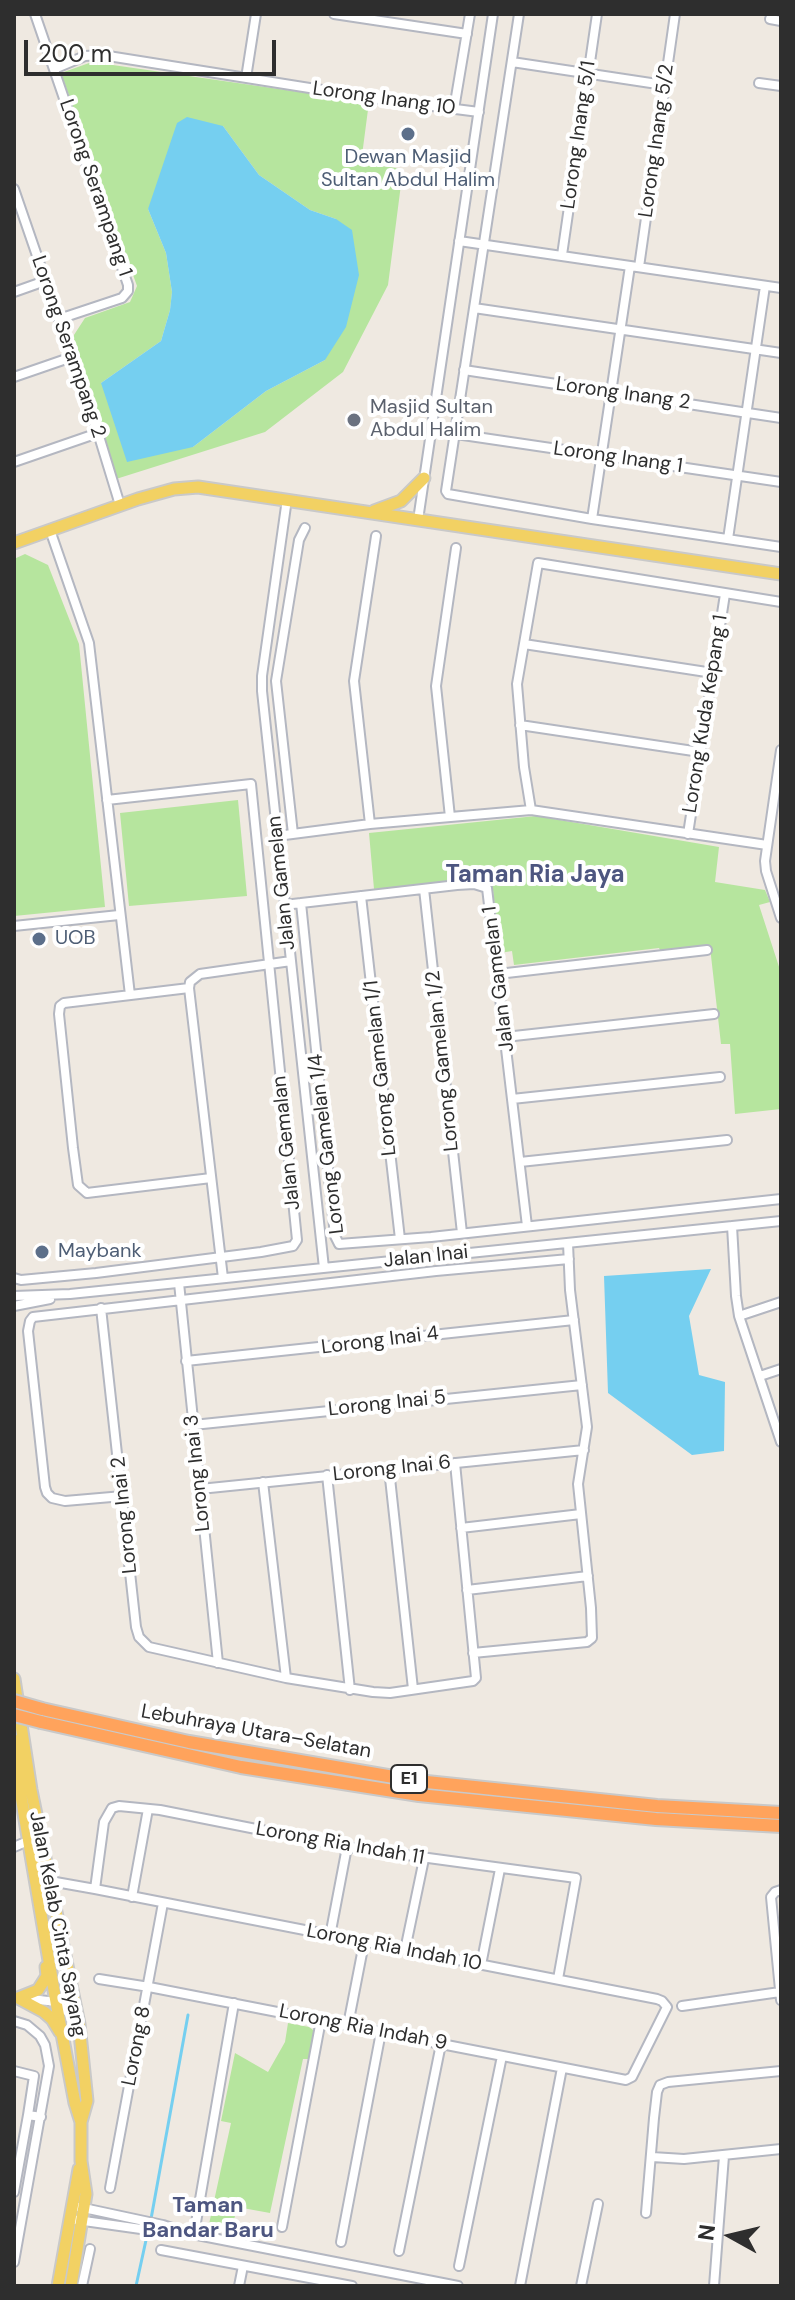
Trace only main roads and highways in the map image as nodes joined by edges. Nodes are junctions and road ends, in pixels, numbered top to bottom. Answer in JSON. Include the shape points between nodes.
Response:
{"nodes":[{"id":1,"x":424,"y":478,"type":"road end"},
{"id":2,"x":370,"y":512,"type":"junction"},
{"id":3,"x":14,"y":543,"type":"edge"},
{"id":4,"x":781,"y":574,"type":"edge"},
{"id":5,"x":14,"y":1679,"type":"edge"},
{"id":6,"x":14,"y":1701,"type":"edge"},
{"id":7,"x":14,"y":1715,"type":"edge"},
{"id":8,"x":42,"y":1715,"type":"junction"},
{"id":9,"x":14,"y":1740,"type":"edge"},
{"id":10,"x":781,"y":1813,"type":"edge"},
{"id":11,"x":781,"y":1826,"type":"edge"},
{"id":12,"x":48,"y":1951,"type":"junction"},
{"id":13,"x":16,"y":1997,"type":"edge"},
{"id":14,"x":63,"y":2037,"type":"junction"},
{"id":15,"x":81,"y":2122,"type":"junction"},
{"id":16,"x":81,"y":2161,"type":"junction"},
{"id":17,"x":58,"y":2286,"type":"edge"},
{"id":18,"x":71,"y":2286,"type":"edge"}],
"edges":[{"from":1,"to":2,"type":"main road","via":[[401,501]]},
{"from":2,"to":3,"type":"main road","via":[[198,487],[174,489]]},
{"from":2,"to":4,"type":"main road"},
{"from":5,"to":15,"type":"main road","name":"Jalan Kelab Cinta Sayang","via":[[78,2021],[87,2101]]},
{"from":6,"to":8,"type":"highway","name":"Lebuhraya Utara–Selatan","number":"E1","bridge":true},
{"from":7,"to":8,"type":"highway","name":"Lebuhraya Utara–Selatan","number":"E1","bridge":true},
{"from":8,"to":10,"type":"highway","name":"Lebuhraya Utara–Selatan","number":"E1","via":[[417,1781]]},
{"from":8,"to":11,"type":"highway","name":"Lebuhraya Utara–Selatan","number":"E1","via":[[227,1764],[419,1795]]},
{"from":9,"to":12,"type":"main road","name":"Jalan Kelab Cinta Sayang"},
{"from":12,"to":13,"type":"main road","via":[[44,1983]]},
{"from":12,"to":14,"type":"main road","name":"Jalan Kelab Cinta Sayang"},
{"from":13,"to":14,"type":"main road","via":[[52,2019]]},
{"from":14,"to":15,"type":"main road","name":"Jalan Kelab Cinta Sayang"},
{"from":15,"to":16,"type":"main road","name":"Jalan Kelab Cinta Sayang"},
{"from":16,"to":17,"type":"main road","name":"Jalan Kelab Cinta Sayang"},
{"from":16,"to":18,"type":"main road","name":"Jalan Kelab Cinta Sayang","via":[[86,2194]]}]}
